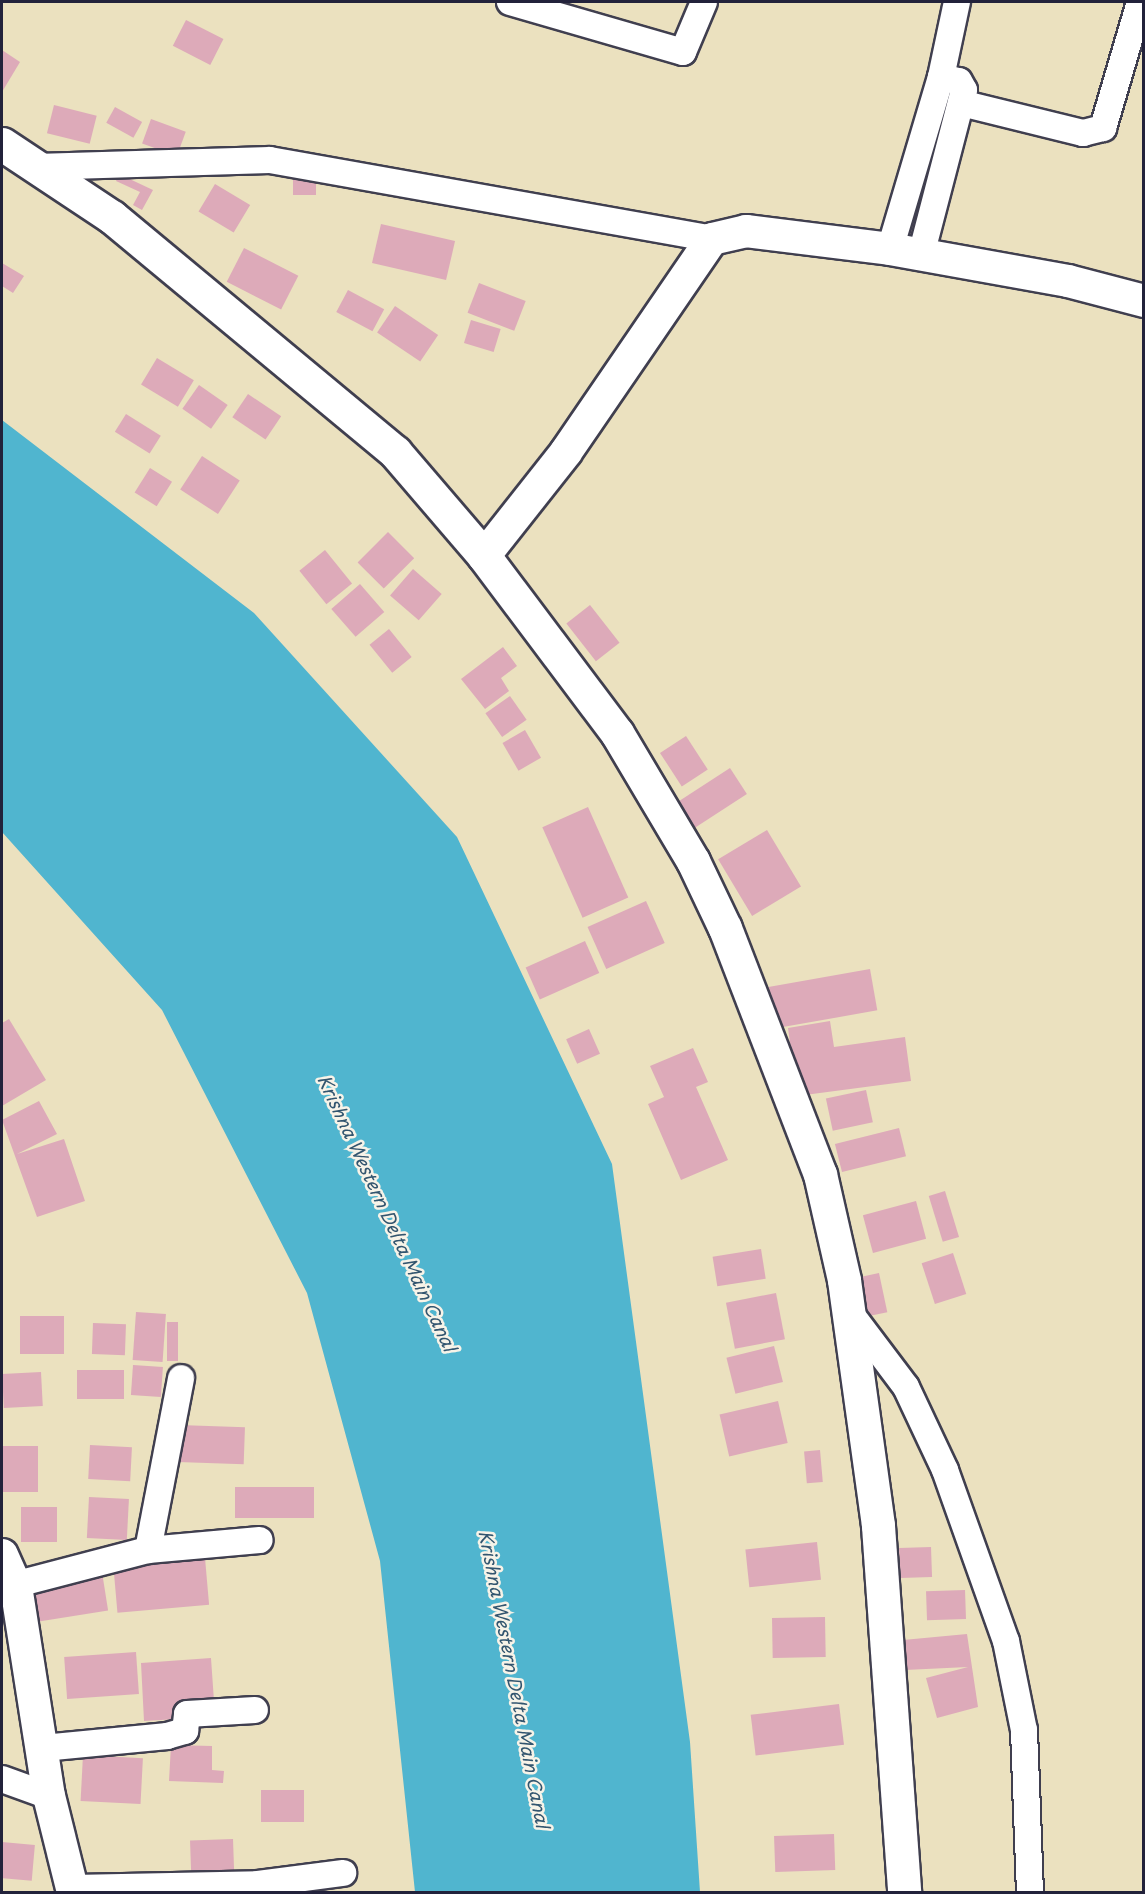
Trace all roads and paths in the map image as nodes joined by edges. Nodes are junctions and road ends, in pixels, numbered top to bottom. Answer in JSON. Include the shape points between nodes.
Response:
{"nodes":[{"id":1,"x":510,"y":2,"type":"edge"},
{"id":2,"x":704,"y":2,"type":"edge"},
{"id":3,"x":957,"y":2,"type":"edge"},
{"id":4,"x":1140,"y":2,"type":"edge"},
{"id":5,"x":941,"y":78,"type":"junction"},
{"id":6,"x":961,"y":103,"type":"junction"},
{"id":7,"x":2,"y":144,"type":"edge"},
{"id":8,"x":36,"y":167,"type":"junction"},
{"id":9,"x":712,"y":239,"type":"junction"},
{"id":10,"x":890,"y":249,"type":"junction"},
{"id":11,"x":921,"y":255,"type":"junction"},
{"id":12,"x":1143,"y":302,"type":"edge"},
{"id":13,"x":484,"y":556,"type":"junction"},
{"id":14,"x":848,"y":1310,"type":"junction"},
{"id":15,"x":181,"y":1378,"type":"dead end"},
{"id":16,"x":260,"y":1540,"type":"dead end"},
{"id":17,"x":148,"y":1550,"type":"junction"},
{"id":18,"x":2,"y":1555,"type":"edge"},
{"id":19,"x":9,"y":1587,"type":"edge"},
{"id":20,"x":255,"y":1710,"type":"dead end"},
{"id":21,"x":43,"y":1748,"type":"junction"},
{"id":22,"x":2,"y":1779,"type":"edge"},
{"id":23,"x":49,"y":1796,"type":"junction"},
{"id":24,"x":343,"y":1873,"type":"dead end"},
{"id":25,"x":73,"y":1890,"type":"edge"},
{"id":26,"x":904,"y":1893,"type":"edge"},
{"id":27,"x":1030,"y":1893,"type":"edge"}],
"edges":[{"from":1,"to":2,"type":"street","via":[[683,52]]},
{"from":3,"to":5,"type":"street"},
{"from":4,"to":6,"type":"street","via":[[1103,128],[1083,133]]},
{"from":5,"to":6,"type":"street","via":[[964,85]]},
{"from":5,"to":10,"type":"street"},
{"from":6,"to":11,"type":"street"},
{"from":7,"to":8,"type":"main road"},
{"from":8,"to":9,"type":"street","via":[[270,160]]},
{"from":8,"to":13,"type":"main road","via":[[112,217],[346,408],[395,452]]},
{"from":9,"to":10,"type":"street","via":[[746,231]]},
{"from":9,"to":13,"type":"street","via":[[566,452]]},
{"from":10,"to":11,"type":"street"},
{"from":11,"to":12,"type":"street"},
{"from":13,"to":14,"type":"main road","via":[[617,733],[711,899],[820,1174]]},
{"from":14,"to":26,"type":"main road","via":[[878,1526]]},
{"from":14,"to":27,"type":"street","via":[[910,1398],[945,1470],[1006,1641],[1024,1730]]},
{"from":15,"to":17,"type":"street"},
{"from":16,"to":17,"type":"street"},
{"from":17,"to":19,"type":"street"},
{"from":18,"to":19,"type":"street"},
{"from":19,"to":21,"type":"street"},
{"from":20,"to":21,"type":"street","via":[[187,1714],[185,1731],[167,1736]]},
{"from":21,"to":23,"type":"street"},
{"from":22,"to":23,"type":"street"},
{"from":23,"to":25,"type":"street"},
{"from":24,"to":25,"type":"street","via":[[258,1884]]}]}
